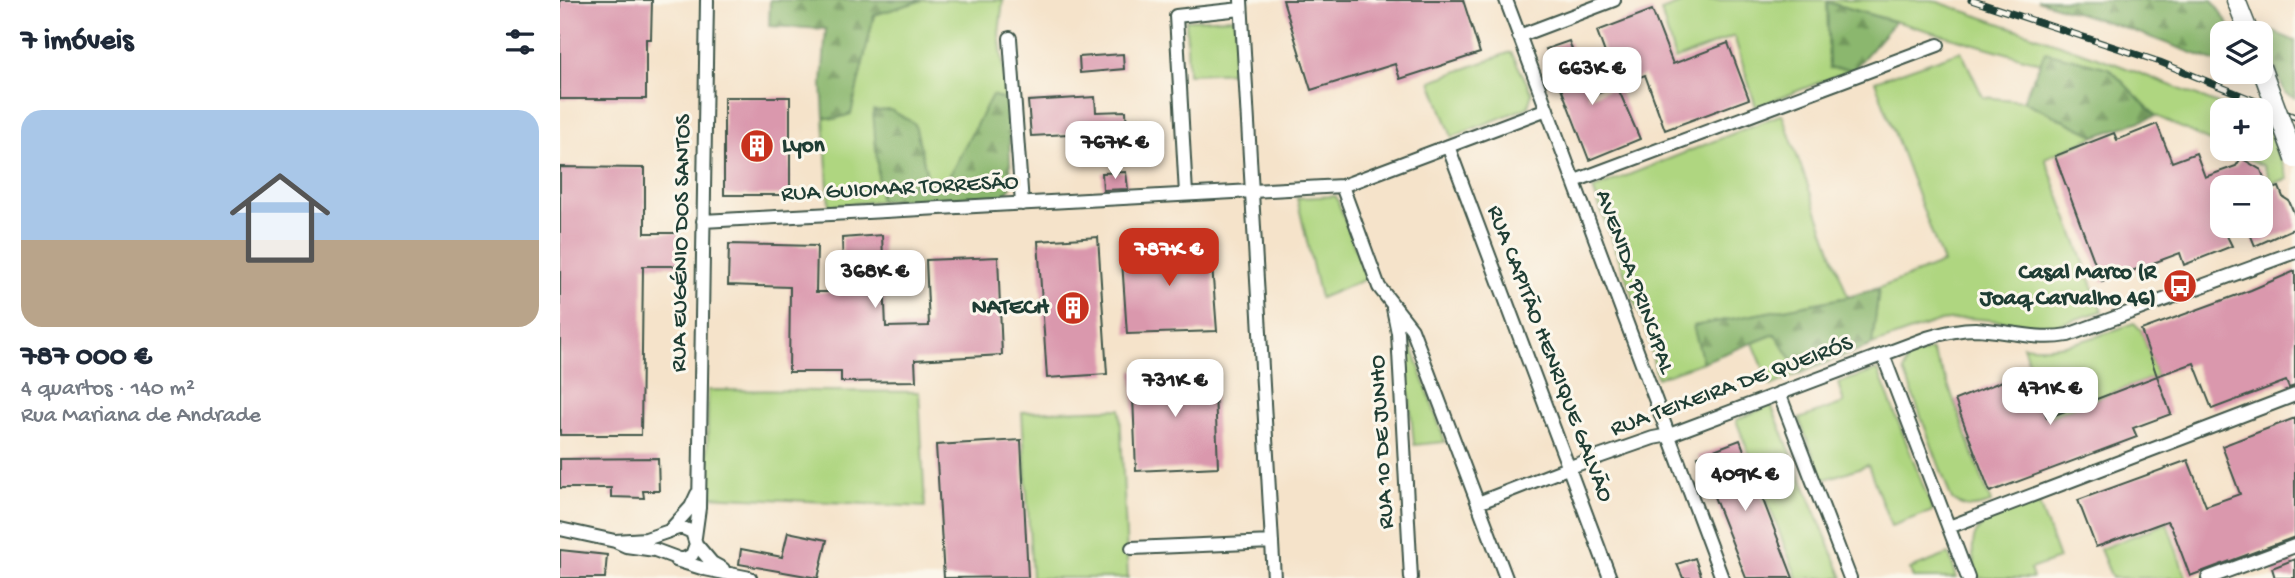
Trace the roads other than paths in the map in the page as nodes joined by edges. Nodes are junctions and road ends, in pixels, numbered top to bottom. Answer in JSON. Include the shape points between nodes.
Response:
{"nodes":[{"id":1,"x":707,"y":0,"type":"edge"},
{"id":2,"x":1506,"y":0,"type":"edge"},
{"id":3,"x":1614,"y":0,"type":"edge"},
{"id":4,"x":2236,"y":0,"type":"edge"},
{"id":5,"x":1241,"y":5,"type":"edge"},
{"id":6,"x":2244,"y":21,"type":"edge"},
{"id":7,"x":1519,"y":36,"type":"junction"},
{"id":8,"x":1010,"y":38,"type":"dead end"},
{"id":9,"x":1938,"y":45,"type":"dead end"},
{"id":10,"x":2267,"y":84,"type":"edge"},
{"id":11,"x":1547,"y":109,"type":"junction"},
{"id":12,"x":1448,"y":146,"type":"junction"},
{"id":13,"x":2295,"y":159,"type":"edge"},
{"id":14,"x":1575,"y":181,"type":"junction"},
{"id":15,"x":1342,"y":186,"type":"junction"},
{"id":16,"x":1252,"y":191,"type":"junction"},
{"id":17,"x":1186,"y":194,"type":"junction"},
{"id":18,"x":1022,"y":204,"type":"junction"},
{"id":19,"x":703,"y":221,"type":"junction"},
{"id":20,"x":2295,"y":252,"type":"edge"},
{"id":21,"x":1393,"y":304,"type":"junction"},
{"id":22,"x":1883,"y":355,"type":"junction"},
{"id":23,"x":1779,"y":393,"type":"junction"},
{"id":24,"x":2295,"y":395,"type":"edge"},
{"id":25,"x":1669,"y":435,"type":"junction"},
{"id":26,"x":1570,"y":467,"type":"junction"},
{"id":27,"x":699,"y":487,"type":"junction"},
{"id":28,"x":1478,"y":503,"type":"junction"},
{"id":29,"x":1948,"y":527,"type":"junction"},
{"id":30,"x":560,"y":530,"type":"edge"},
{"id":31,"x":669,"y":531,"type":"junction"},
{"id":32,"x":696,"y":540,"type":"junction"},
{"id":33,"x":615,"y":541,"type":"junction"},
{"id":34,"x":1272,"y":542,"type":"junction"},
{"id":35,"x":2295,"y":546,"type":"edge"},
{"id":36,"x":1132,"y":548,"type":"dead end"},
{"id":37,"x":673,"y":559,"type":"junction"},
{"id":38,"x":729,"y":573,"type":"junction"},
{"id":39,"x":750,"y":578,"type":"edge"},
{"id":40,"x":1274,"y":578,"type":"edge"},
{"id":41,"x":1412,"y":578,"type":"edge"},
{"id":42,"x":1506,"y":578,"type":"edge"},
{"id":43,"x":1611,"y":578,"type":"edge"},
{"id":44,"x":1722,"y":578,"type":"edge"},
{"id":45,"x":1850,"y":578,"type":"edge"},
{"id":46,"x":1968,"y":578,"type":"edge"},
{"id":47,"x":2208,"y":578,"type":"edge"}],
"edges":[{"from":1,"to":19,"type":"street","name":"RUA EUGÉNIO DOS SANTOS"},
{"from":2,"to":7,"type":"street","name":"AVENIDA PRINCIPAL"},
{"from":3,"to":7,"type":"street"},
{"from":4,"to":6,"type":"street"},
{"from":5,"to":16,"type":"street"},
{"from":5,"to":17,"type":"street","via":[[1177,16]]},
{"from":7,"to":11,"type":"street","name":"AVENIDA PRINCIPAL"},
{"from":8,"to":18,"type":"street"},
{"from":9,"to":14,"type":"street"},
{"from":10,"to":13,"type":"street","bridge":true},
{"from":11,"to":12,"type":"street","name":"RUA GUIOMAR TORRESÃO"},
{"from":11,"to":14,"type":"street","name":"AVENIDA PRINCIPAL"},
{"from":12,"to":15,"type":"street","name":"RUA GUIOMAR TORRESÃO"},
{"from":12,"to":26,"type":"street","name":"RUA CAPITÃO HENRIQUE GALVÃO"},
{"from":14,"to":25,"type":"street","name":"AVENIDA PRINCIPAL"},
{"from":15,"to":16,"type":"street","name":"RUA GUIOMAR TORRESÃO"},
{"from":15,"to":21,"type":"street","via":[[1379,287]]},
{"from":16,"to":17,"type":"street","name":"RUA GUIOMAR TORRESÃO"},
{"from":16,"to":34,"type":"street"},
{"from":17,"to":18,"type":"street","name":"RUA GUIOMAR TORRESÃO"},
{"from":18,"to":19,"type":"street","name":"RUA GUIOMAR TORRESÃO"},
{"from":19,"to":27,"type":"street","name":"RUA EUGÉNIO DOS SANTOS"},
{"from":20,"to":22,"type":"street","name":"RUA TEIXEIRA DE QUEIRÓS","via":[[2068,335],[2034,338],[1983,330],[1953,331]]},
{"from":21,"to":28,"type":"street","via":[[1412,329]]},
{"from":21,"to":41,"type":"street","name":"RUA 10 DE JUNHO"},
{"from":22,"to":23,"type":"street","name":"RUA TEIXEIRA DE QUEIRÓS"},
{"from":22,"to":29,"type":"street"},
{"from":23,"to":25,"type":"street","name":"RUA TEIXEIRA DE QUEIRÓS"},
{"from":23,"to":45,"type":"street"},
{"from":24,"to":29,"type":"street"},
{"from":25,"to":26,"type":"street","name":"RUA TEIXEIRA DE QUEIRÓS"},
{"from":25,"to":44,"type":"street","name":"AVENIDA PRINCIPAL"},
{"from":26,"to":28,"type":"street","name":"RUA TEIXEIRA DE QUEIRÓS"},
{"from":26,"to":43,"type":"street","name":"RUA CAPITÃO HENRIQUE GALVÃO"},
{"from":27,"to":31,"type":"street","name":"RUA EUGÉNIO DOS SANTOS","via":[[691,507]]},
{"from":27,"to":32,"type":"street","name":"RUA EUGÉNIO DOS SANTOS"},
{"from":28,"to":42,"type":"street"},
{"from":29,"to":46,"type":"street"},
{"from":30,"to":33,"type":"street"},
{"from":31,"to":32,"type":"street","via":[[687,528]]},
{"from":31,"to":33,"type":"street","via":[[646,539]]},
{"from":31,"to":37,"type":"street","via":[[663,543]]},
{"from":32,"to":37,"type":"street","via":[[691,555]]},
{"from":32,"to":38,"type":"street","via":[[712,563]]},
{"from":33,"to":37,"type":"street"},
{"from":34,"to":36,"type":"street"},
{"from":34,"to":40,"type":"street"},
{"from":35,"to":47,"type":"street"},
{"from":37,"to":38,"type":"street"},
{"from":38,"to":39,"type":"street"}]}
